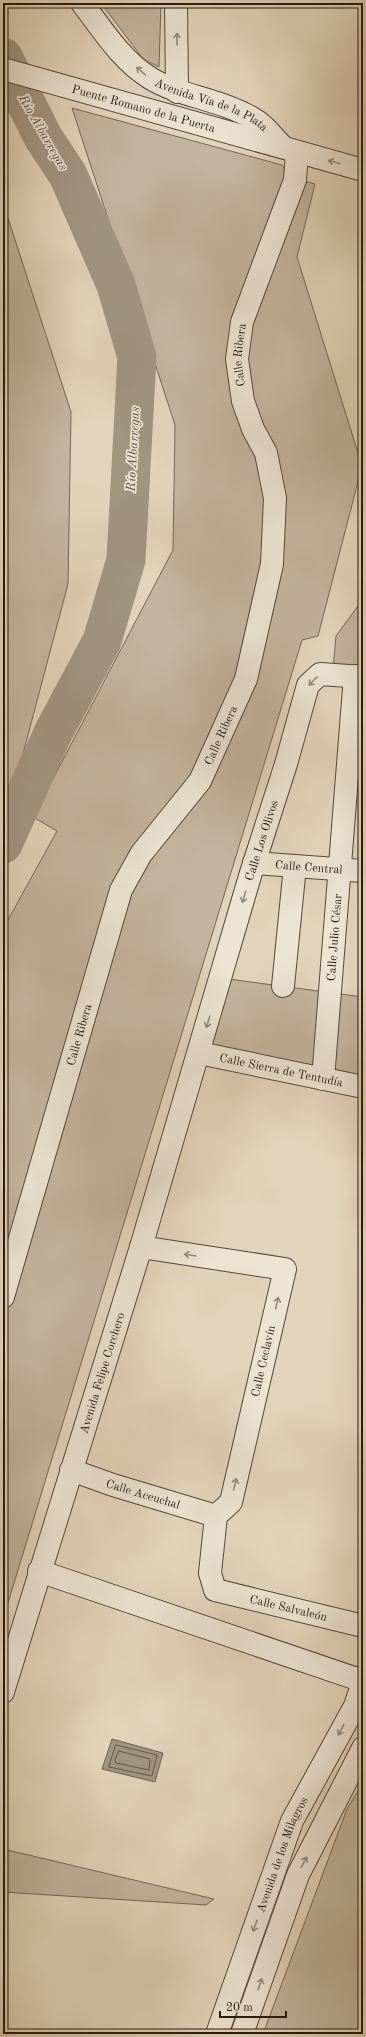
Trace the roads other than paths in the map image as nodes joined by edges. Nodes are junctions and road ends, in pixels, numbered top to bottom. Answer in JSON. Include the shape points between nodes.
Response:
{"nodes":[{"id":1,"x":82,"y":3,"type":"edge"},
{"id":2,"x":176,"y":3,"type":"edge"},
{"id":3,"x":3,"y":69,"type":"edge"},
{"id":4,"x":178,"y":92,"type":"junction"},
{"id":5,"x":290,"y":150,"type":"junction"},
{"id":6,"x":363,"y":170,"type":"edge"},
{"id":7,"x":359,"y":677,"type":"edge"},
{"id":8,"x":254,"y":863,"type":"junction"},
{"id":9,"x":295,"y":866,"type":"junction"},
{"id":10,"x":340,"y":869,"type":"junction"},
{"id":11,"x":363,"y":871,"type":"edge"},
{"id":12,"x":283,"y":986,"type":"dead end"},
{"id":13,"x":199,"y":1053,"type":"junction"},
{"id":14,"x":323,"y":1078,"type":"junction"},
{"id":15,"x":363,"y":1087,"type":"edge"},
{"id":16,"x":141,"y":1247,"type":"junction"},
{"id":17,"x":3,"y":1297,"type":"edge"},
{"id":18,"x":71,"y":1470,"type":"junction"},
{"id":19,"x":216,"y":1516,"type":"junction"},
{"id":20,"x":39,"y":1571,"type":"junction"},
{"id":21,"x":363,"y":1626,"type":"edge"},
{"id":22,"x":363,"y":1682,"type":"edge"},
{"id":23,"x":3,"y":1692,"type":"edge"},
{"id":24,"x":363,"y":1748,"type":"edge"},
{"id":25,"x":217,"y":2034,"type":"edge"},
{"id":26,"x":242,"y":2034,"type":"edge"}],
"edges":[{"from":4,"to":1,"type":"street","name":"Avenida Vía de la Plata","one_way":true,"via":[[148,77],[118,50]]},
{"from":4,"to":2,"type":"street","one_way":true},
{"from":3,"to":5,"type":"street","name":"Puente Romano de la Puerta"},
{"from":4,"to":5,"type":"street","name":"Avenida Vía de la Plata","via":[[219,103],[253,118]]},
{"from":6,"to":5,"type":"street","name":"Avenida Vía de la Plata","one_way":true},
{"from":5,"to":17,"type":"street","name":"Calle Ribera","via":[[295,180],[242,322],[237,359],[243,401],[253,429],[266,453],[275,498],[272,564],[246,679],[200,781],[141,854],[121,890]]},
{"from":7,"to":8,"type":"street","name":"Calle Los Olivos","one_way":true,"via":[[320,674],[308,685]]},
{"from":7,"to":10,"type":"street","name":"Calle Julio César"},
{"from":8,"to":9,"type":"street","name":"Calle Central"},
{"from":8,"to":13,"type":"street","name":"Calle Los Olivos","one_way":true},
{"from":9,"to":10,"type":"street","name":"Calle Central"},
{"from":9,"to":12,"type":"street"},
{"from":10,"to":11,"type":"street","name":"Calle Central"},
{"from":10,"to":14,"type":"street","name":"Calle Julio César"},
{"from":13,"to":14,"type":"street","name":"Calle Sierra de Tentudía"},
{"from":13,"to":16,"type":"street","name":"Avenida Felipe Corchero"},
{"from":14,"to":15,"type":"street","name":"Calle Sierra de Tentudía"},
{"from":16,"to":18,"type":"street","name":"Avenida Felipe Corchero"},
{"from":19,"to":16,"type":"street","name":"Calle Ceclavín","one_way":true,"via":[[231,1502],[285,1269]]},
{"from":18,"to":19,"type":"street","name":"Calle Aceuchal"},
{"from":18,"to":20,"type":"street","name":"Avenida Felipe Corchero"},
{"from":19,"to":21,"type":"street","name":"Calle Salvaleón","via":[[210,1573],[215,1590]]},
{"from":20,"to":22,"type":"street"},
{"from":20,"to":23,"type":"street","name":"Avenida Felipe Corchero"},
{"from":22,"to":25,"type":"street","name":"Avenida de los Milagros","one_way":true,"via":[[355,1706],[292,1821]]},
{"from":26,"to":24,"type":"street","name":"Avenida de los Milagros","one_way":true,"via":[[298,1875]]}]}
